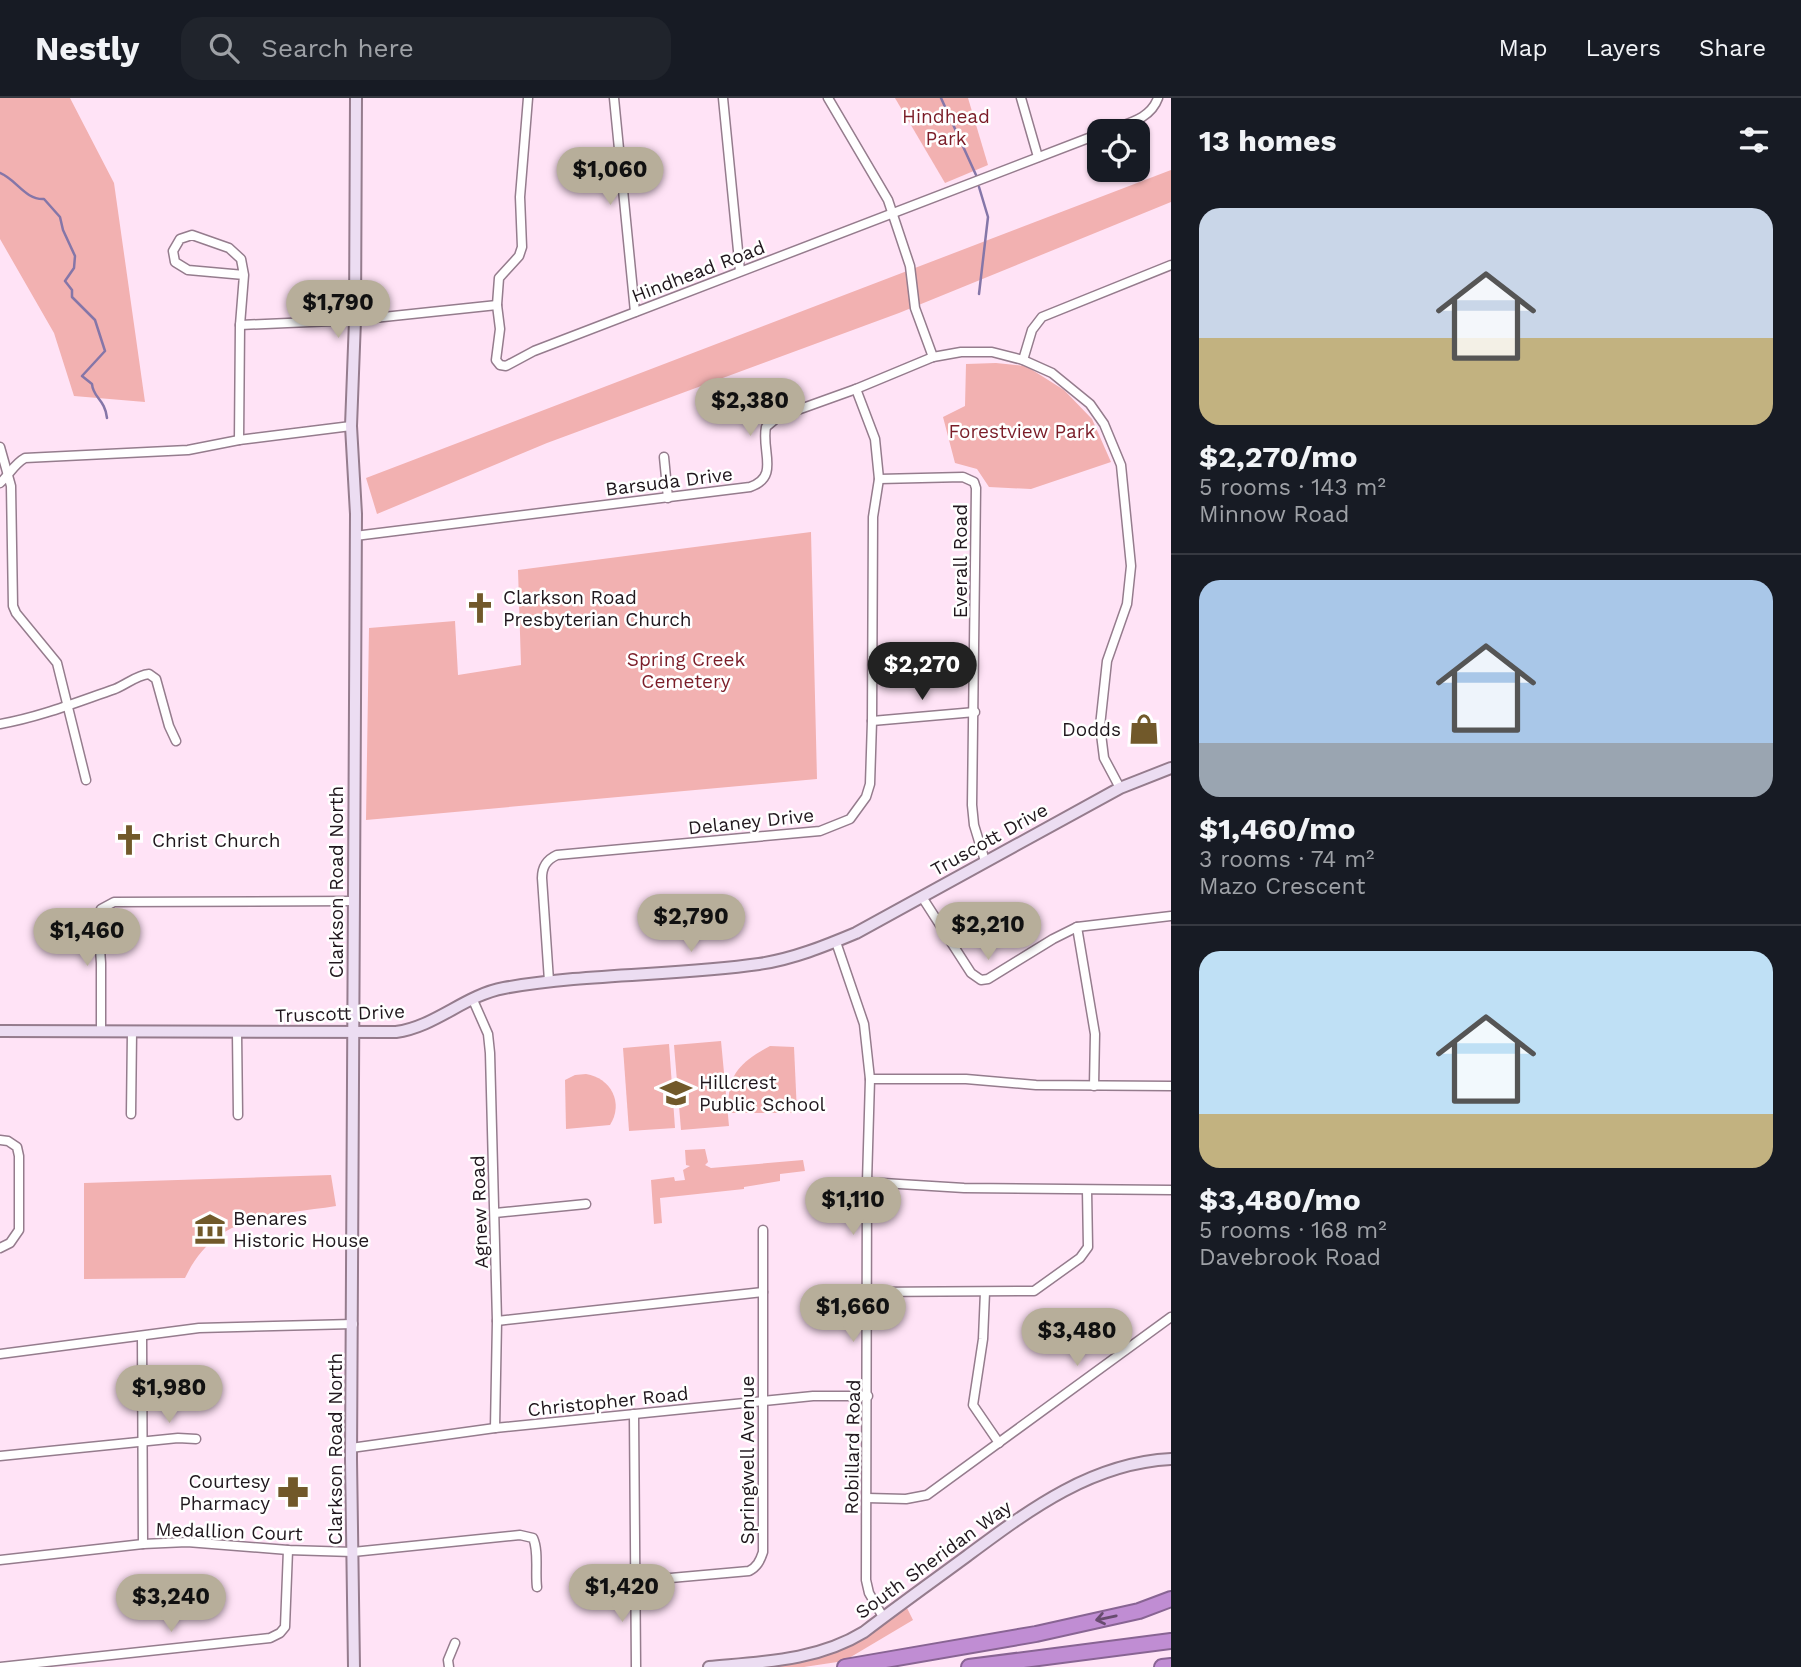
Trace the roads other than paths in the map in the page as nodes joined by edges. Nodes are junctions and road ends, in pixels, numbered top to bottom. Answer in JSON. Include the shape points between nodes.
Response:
{"nodes":[{"id":1,"x":356,"y":98,"type":"edge"},
{"id":2,"x":528,"y":98,"type":"edge"},
{"id":3,"x":614,"y":98,"type":"edge"},
{"id":4,"x":723,"y":98,"type":"edge"},
{"id":5,"x":828,"y":98,"type":"edge"},
{"id":6,"x":1021,"y":98,"type":"edge"},
{"id":7,"x":1158,"y":98,"type":"edge"},
{"id":8,"x":1140,"y":119,"type":"edge"},
{"id":9,"x":1087,"y":139,"type":"edge"},
{"id":10,"x":1038,"y":157,"type":"junction"},
{"id":11,"x":893,"y":214,"type":"junction"},
{"id":12,"x":1171,"y":265,"type":"edge"},
{"id":13,"x":740,"y":271,"type":"junction"},
{"id":14,"x":244,"y":275,"type":"junction"},
{"id":15,"x":496,"y":305,"type":"junction"},
{"id":16,"x":635,"y":312,"type":"junction"},
{"id":17,"x":355,"y":320,"type":"junction"},
{"id":18,"x":240,"y":325,"type":"junction"},
{"id":19,"x":933,"y":357,"type":"junction"},
{"id":20,"x":1023,"y":359,"type":"junction"},
{"id":21,"x":856,"y":389,"type":"junction"},
{"id":22,"x":351,"y":426,"type":"junction"},
{"id":23,"x":239,"y":440,"type":"junction"},
{"id":24,"x":0,"y":447,"type":"edge"},
{"id":25,"x":664,"y":457,"type":"dead end"},
{"id":26,"x":9,"y":475,"type":"junction"},
{"id":27,"x":880,"y":479,"type":"junction"},
{"id":28,"x":0,"y":483,"type":"edge"},
{"id":29,"x":668,"y":498,"type":"junction"},
{"id":30,"x":355,"y":536,"type":"junction"},
{"id":31,"x":69,"y":705,"type":"junction"},
{"id":32,"x":975,"y":712,"type":"junction"},
{"id":33,"x":872,"y":721,"type":"junction"},
{"id":34,"x":0,"y":724,"type":"edge"},
{"id":35,"x":176,"y":741,"type":"dead end"},
{"id":36,"x":1170,"y":770,"type":"edge"},
{"id":37,"x":86,"y":780,"type":"dead end"},
{"id":38,"x":1120,"y":788,"type":"junction"},
{"id":39,"x":985,"y":860,"type":"junction"},
{"id":40,"x":922,"y":897,"type":"junction"},
{"id":41,"x":354,"y":901,"type":"junction"},
{"id":42,"x":1171,"y":916,"type":"edge"},
{"id":43,"x":1077,"y":928,"type":"junction"},
{"id":44,"x":836,"y":942,"type":"junction"},
{"id":45,"x":549,"y":981,"type":"junction"},
{"id":46,"x":473,"y":1000,"type":"junction"},
{"id":47,"x":0,"y":1031,"type":"edge"},
{"id":48,"x":100,"y":1031,"type":"junction"},
{"id":49,"x":132,"y":1032,"type":"junction"},
{"id":50,"x":353,"y":1032,"type":"junction"},
{"id":51,"x":237,"y":1033,"type":"junction"},
{"id":52,"x":870,"y":1079,"type":"junction"},
{"id":53,"x":1094,"y":1086,"type":"junction"},
{"id":54,"x":1171,"y":1086,"type":"edge"},
{"id":55,"x":131,"y":1114,"type":"dead end"},
{"id":56,"x":238,"y":1115,"type":"dead end"},
{"id":57,"x":0,"y":1140,"type":"edge"},
{"id":58,"x":867,"y":1182,"type":"junction"},
{"id":59,"x":1087,"y":1190,"type":"junction"},
{"id":60,"x":1171,"y":1190,"type":"edge"},
{"id":61,"x":586,"y":1204,"type":"dead end"},
{"id":62,"x":495,"y":1213,"type":"junction"},
{"id":63,"x":763,"y":1230,"type":"dead end"},
{"id":64,"x":0,"y":1248,"type":"edge"},
{"id":65,"x":763,"y":1292,"type":"junction"},
{"id":66,"x":867,"y":1292,"type":"junction"},
{"id":67,"x":985,"y":1292,"type":"junction"},
{"id":68,"x":1171,"y":1317,"type":"edge"},
{"id":69,"x":497,"y":1321,"type":"junction"},
{"id":70,"x":353,"y":1324,"type":"junction"},
{"id":71,"x":142,"y":1337,"type":"junction"},
{"id":72,"x":0,"y":1354,"type":"edge"},
{"id":73,"x":868,"y":1396,"type":"junction"},
{"id":74,"x":763,"y":1402,"type":"junction"},
{"id":75,"x":634,"y":1414,"type":"junction"},
{"id":76,"x":495,"y":1428,"type":"junction"},
{"id":77,"x":196,"y":1439,"type":"dead end"},
{"id":78,"x":142,"y":1443,"type":"junction"},
{"id":79,"x":999,"y":1443,"type":"junction"},
{"id":80,"x":351,"y":1448,"type":"junction"},
{"id":81,"x":0,"y":1457,"type":"edge"},
{"id":82,"x":1171,"y":1459,"type":"edge"},
{"id":83,"x":867,"y":1498,"type":"junction"},
{"id":84,"x":143,"y":1544,"type":"junction"},
{"id":85,"x":288,"y":1550,"type":"junction"},
{"id":86,"x":353,"y":1552,"type":"junction"},
{"id":87,"x":0,"y":1560,"type":"edge"},
{"id":88,"x":637,"y":1581,"type":"junction"},
{"id":89,"x":537,"y":1587,"type":"dead end"},
{"id":90,"x":1171,"y":1599,"type":"edge"},
{"id":91,"x":883,"y":1617,"type":"junction"},
{"id":92,"x":1171,"y":1641,"type":"edge"},
{"id":93,"x":455,"y":1643,"type":"dead end"},
{"id":94,"x":1171,"y":1666,"type":"edge"},
{"id":95,"x":0,"y":1667,"type":"edge"},
{"id":96,"x":354,"y":1667,"type":"edge"},
{"id":97,"x":449,"y":1667,"type":"edge"},
{"id":98,"x":636,"y":1667,"type":"edge"},
{"id":99,"x":709,"y":1667,"type":"edge"},
{"id":100,"x":845,"y":1667,"type":"edge"},
{"id":101,"x":970,"y":1667,"type":"edge"},
{"id":102,"x":1162,"y":1667,"type":"edge"}],
"edges":[{"from":1,"to":17,"type":"street","name":"Clarkson Road North"},
{"from":2,"to":15,"type":"street","via":[[520,197],[522,247],[499,278]]},
{"from":3,"to":16,"type":"street"},
{"from":4,"to":13,"type":"street"},
{"from":5,"to":11,"type":"street"},
{"from":6,"to":10,"type":"street"},
{"from":7,"to":8,"type":"street","via":[[1152,112]]},
{"from":9,"to":10,"type":"street","name":"Hindhead Road"},
{"from":10,"to":11,"type":"street","name":"Hindhead Road"},
{"from":11,"to":13,"type":"street","name":"Hindhead Road"},
{"from":11,"to":19,"type":"street","via":[[910,266],[915,308]]},
{"from":12,"to":20,"type":"street","via":[[1042,317],[1032,330]]},
{"from":13,"to":16,"type":"street","name":"Hindhead Road"},
{"from":14,"to":14,"type":"street","via":[[241,259],[229,247],[192,235],[180,239],[173,251],[175,262],[188,270]]},
{"from":14,"to":18,"type":"street"},
{"from":15,"to":16,"type":"street","name":"Hindhead Road","via":[[500,329],[496,360],[506,366]]},
{"from":15,"to":17,"type":"street"},
{"from":17,"to":18,"type":"street"},
{"from":17,"to":22,"type":"street","name":"Clarkson Road North"},
{"from":18,"to":23,"type":"street"},
{"from":19,"to":20,"type":"street","name":"Barsuda Drive","via":[[983,351]]},
{"from":19,"to":21,"type":"street","name":"Barsuda Drive"},
{"from":20,"to":38,"type":"street","name":"Barsuda Drive","via":[[1052,373],[1090,404],[1121,465],[1131,580],[1107,661],[1100,726],[1104,758]]},
{"from":21,"to":27,"type":"street","name":"Delaney Drive","via":[[875,439]]},
{"from":21,"to":29,"type":"street","name":"Barsuda Drive","via":[[778,417],[766,427],[768,472],[757,485]]},
{"from":22,"to":23,"type":"street"},
{"from":22,"to":30,"type":"street","name":"Clarkson Road North"},
{"from":23,"to":26,"type":"street","via":[[188,450],[24,458]]},
{"from":24,"to":26,"type":"street"},
{"from":25,"to":29,"type":"street"},
{"from":26,"to":28,"type":"street"},
{"from":26,"to":31,"type":"street","via":[[13,606],[57,663]]},
{"from":27,"to":32,"type":"street","name":"Everall Road","via":[[963,477],[974,482]]},
{"from":27,"to":33,"type":"street","name":"Delaney Drive","via":[[873,517]]},
{"from":29,"to":30,"type":"street","name":"Barsuda Drive"},
{"from":30,"to":41,"type":"street","name":"Clarkson Road North"},
{"from":31,"to":34,"type":"street"},
{"from":31,"to":35,"type":"street","via":[[149,674],[156,678]]},
{"from":31,"to":37,"type":"street"},
{"from":32,"to":33,"type":"street"},
{"from":32,"to":39,"type":"street","name":"Everall Road","via":[[972,805]]},
{"from":33,"to":45,"type":"street","name":"Delaney Drive","via":[[866,797],[850,819],[833,827],[550,858],[542,869]]},
{"from":36,"to":38,"type":"street","name":"Truscott Drive"},
{"from":38,"to":39,"type":"street","name":"Truscott Drive"},
{"from":39,"to":40,"type":"street","name":"Truscott Drive"},
{"from":40,"to":43,"type":"street","via":[[971,973],[981,980]]},
{"from":40,"to":44,"type":"street","name":"Truscott Drive"},
{"from":41,"to":48,"type":"street","via":[[108,904],[101,909],[99,920]]},
{"from":41,"to":50,"type":"street","name":"Clarkson Road North"},
{"from":42,"to":43,"type":"street"},
{"from":43,"to":53,"type":"street","via":[[1095,1034]]},
{"from":44,"to":45,"type":"street","name":"Truscott Drive","via":[[761,964]]},
{"from":44,"to":52,"type":"street","name":"Robillard Road","via":[[864,1024]]},
{"from":45,"to":46,"type":"street","name":"Truscott Drive","via":[[500,988]]},
{"from":46,"to":50,"type":"street","name":"Truscott Drive","via":[[411,1030]]},
{"from":46,"to":62,"type":"street","name":"Agnew Road","via":[[488,1034]]},
{"from":47,"to":48,"type":"street","name":"Truscott Drive"},
{"from":48,"to":49,"type":"street","name":"Truscott Drive"},
{"from":49,"to":51,"type":"street","name":"Truscott Drive"},
{"from":49,"to":55,"type":"street"},
{"from":50,"to":51,"type":"street","name":"Truscott Drive"},
{"from":50,"to":70,"type":"street","name":"Clarkson Road North"},
{"from":51,"to":56,"type":"street"},
{"from":52,"to":53,"type":"street"},
{"from":52,"to":58,"type":"street","name":"Robillard Road"},
{"from":53,"to":54,"type":"street"},
{"from":57,"to":64,"type":"street","via":[[17,1147],[19,1156],[19,1230]]},
{"from":58,"to":59,"type":"street"},
{"from":58,"to":66,"type":"street","name":"Robillard Road"},
{"from":59,"to":60,"type":"street"},
{"from":59,"to":67,"type":"street","via":[[1088,1247],[1084,1253],[1034,1291]]},
{"from":61,"to":62,"type":"street"},
{"from":62,"to":69,"type":"street","name":"Agnew Road"},
{"from":63,"to":65,"type":"street","name":"Springwell Avenue"},
{"from":65,"to":69,"type":"street"},
{"from":65,"to":74,"type":"street","name":"Springwell Avenue"},
{"from":66,"to":67,"type":"street"},
{"from":66,"to":73,"type":"street","name":"Robillard Road"},
{"from":67,"to":79,"type":"street","via":[[973,1405]]},
{"from":68,"to":79,"type":"street"},
{"from":69,"to":76,"type":"street","name":"Agnew Road"},
{"from":70,"to":71,"type":"street","via":[[198,1328]]},
{"from":70,"to":80,"type":"street","name":"Clarkson Road North"},
{"from":71,"to":72,"type":"street"},
{"from":71,"to":78,"type":"street"},
{"from":73,"to":74,"type":"street","name":"Christopher Road"},
{"from":73,"to":83,"type":"street","name":"Robillard Road"},
{"from":74,"to":75,"type":"street","name":"Christopher Road"},
{"from":74,"to":88,"type":"street","name":"Springwell Avenue","via":[[760,1561],[748,1571]]},
{"from":75,"to":76,"type":"street","name":"Christopher Road"},
{"from":75,"to":88,"type":"street"},
{"from":76,"to":80,"type":"street","name":"Christopher Road"},
{"from":77,"to":78,"type":"street"},
{"from":78,"to":81,"type":"street"},
{"from":78,"to":84,"type":"street"},
{"from":79,"to":83,"type":"street","via":[[927,1495]]},
{"from":80,"to":86,"type":"street","name":"Clarkson Road North"},
{"from":82,"to":91,"type":"street","name":"South Sheridan Way","via":[[1125,1466],[1072,1485]]},
{"from":83,"to":91,"type":"street","name":"Robillard Road","via":[[866,1580]]},
{"from":84,"to":85,"type":"street","name":"Medallion Court","via":[[187,1542]]},
{"from":84,"to":87,"type":"street","name":"Medallion Court"},
{"from":85,"to":86,"type":"street","name":"Medallion Court"},
{"from":85,"to":95,"type":"street","via":[[285,1627],[271,1637]]},
{"from":86,"to":89,"type":"street","name":"Medallion Court","via":[[527,1536],[536,1544]]},
{"from":86,"to":96,"type":"street","name":"Clarkson Road North"},
{"from":88,"to":98,"type":"street"},
{"from":90,"to":100,"type":"highway","one_way":true,"via":[[1139,1611],[1036,1634]]},
{"from":91,"to":99,"type":"street","name":"South Sheridan Way","via":[[851,1640],[815,1654]]},
{"from":92,"to":101,"type":"highway"},
{"from":93,"to":97,"type":"street"},
{"from":94,"to":102,"type":"highway"}]}
